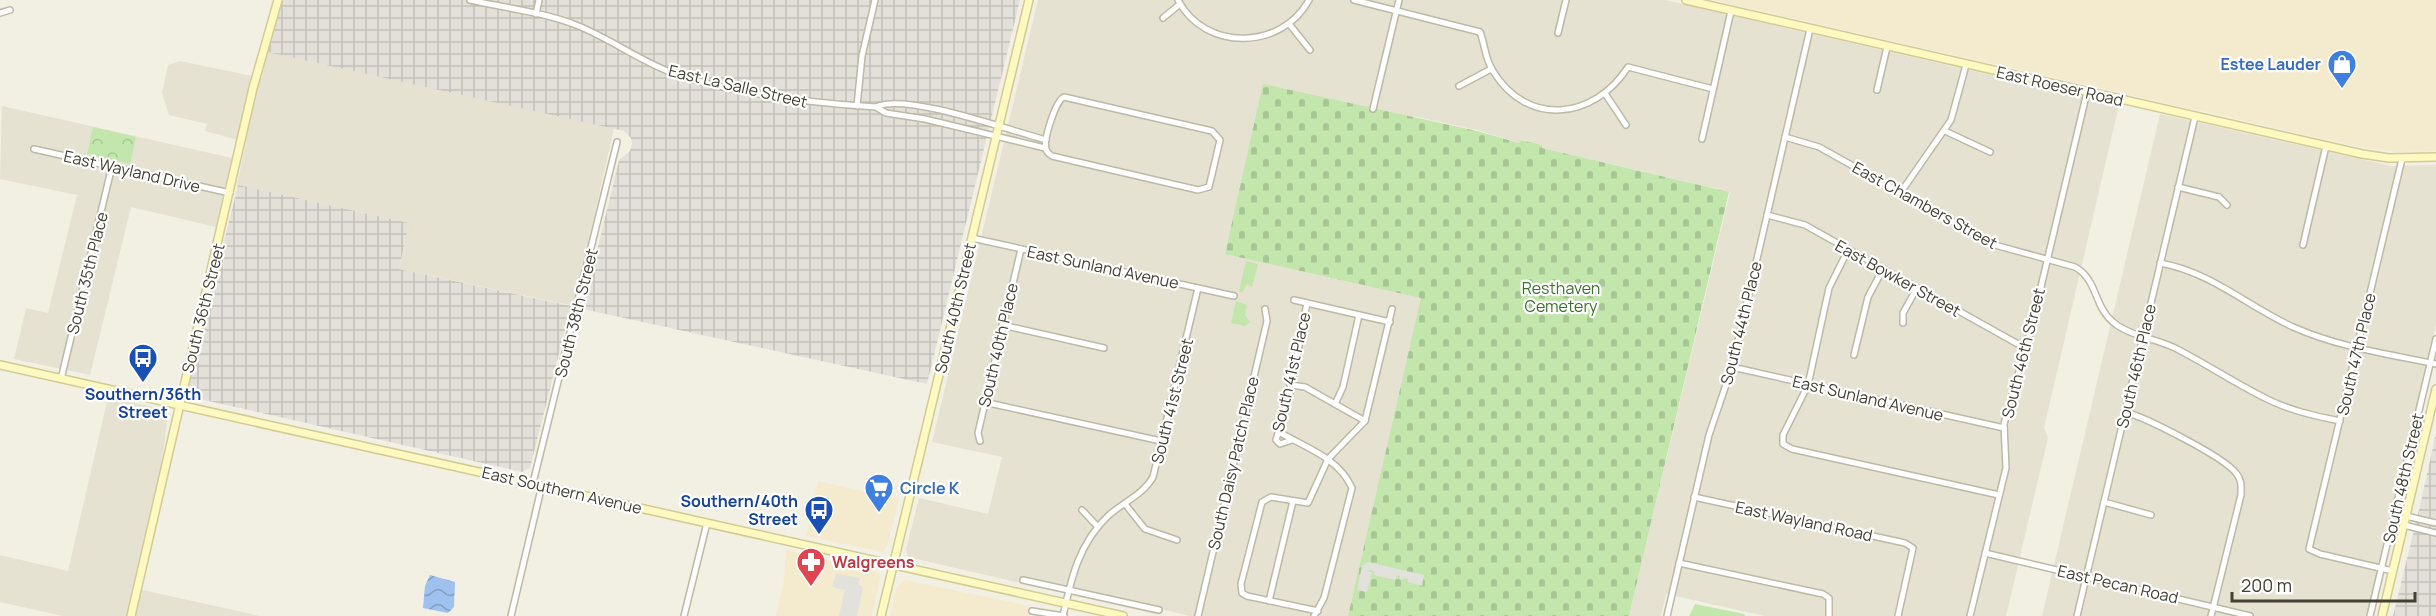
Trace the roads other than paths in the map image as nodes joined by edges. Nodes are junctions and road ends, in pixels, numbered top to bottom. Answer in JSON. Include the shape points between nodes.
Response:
{"nodes":[{"id":1,"x":278,"y":0,"type":"edge"},
{"id":2,"x":470,"y":0,"type":"edge"},
{"id":3,"x":539,"y":0,"type":"edge"},
{"id":4,"x":875,"y":0,"type":"edge"},
{"id":5,"x":1029,"y":0,"type":"edge"},
{"id":6,"x":1309,"y":0,"type":"edge"},
{"id":7,"x":1354,"y":0,"type":"edge"},
{"id":8,"x":1399,"y":0,"type":"edge"},
{"id":9,"x":1566,"y":0,"type":"edge"},
{"id":10,"x":1686,"y":0,"type":"edge"},
{"id":11,"x":1179,"y":2,"type":"edge"},
{"id":12,"x":10,"y":10,"type":"dead end"},
{"id":13,"x":1397,"y":10,"type":"junction"},
{"id":14,"x":1731,"y":11,"type":"junction"},
{"id":15,"x":0,"y":13,"type":"edge"},
{"id":16,"x":536,"y":14,"type":"junction"},
{"id":17,"x":1163,"y":18,"type":"dead end"},
{"id":18,"x":1290,"y":25,"type":"junction"},
{"id":19,"x":1810,"y":29,"type":"junction"},
{"id":20,"x":1558,"y":33,"type":"dead end"},
{"id":21,"x":1887,"y":47,"type":"junction"},
{"id":22,"x":1310,"y":50,"type":"dead end"},
{"id":23,"x":1966,"y":65,"type":"junction"},
{"id":24,"x":1491,"y":69,"type":"junction"},
{"id":25,"x":1459,"y":86,"type":"dead end"},
{"id":26,"x":1713,"y":89,"type":"junction"},
{"id":27,"x":1876,"y":90,"type":"dead end"},
{"id":28,"x":2087,"y":92,"type":"junction"},
{"id":29,"x":1605,"y":95,"type":"junction"},
{"id":30,"x":857,"y":106,"type":"junction"},
{"id":31,"x":876,"y":107,"type":"junction"},
{"id":32,"x":1373,"y":109,"type":"dead end"},
{"id":33,"x":2195,"y":117,"type":"junction"},
{"id":34,"x":1626,"y":125,"type":"dead end"},
{"id":35,"x":999,"y":127,"type":"junction"},
{"id":36,"x":1945,"y":131,"type":"junction"},
{"id":37,"x":997,"y":136,"type":"junction"},
{"id":38,"x":1031,"y":136,"type":"junction"},
{"id":39,"x":1785,"y":136,"type":"junction"},
{"id":40,"x":1702,"y":139,"type":"dead end"},
{"id":41,"x":1046,"y":140,"type":"junction"},
{"id":42,"x":617,"y":142,"type":"dead end"},
{"id":43,"x":1029,"y":144,"type":"junction"},
{"id":44,"x":2326,"y":146,"type":"junction"},
{"id":45,"x":34,"y":149,"type":"dead end"},
{"id":46,"x":1046,"y":150,"type":"junction"},
{"id":47,"x":1990,"y":152,"type":"dead end"},
{"id":48,"x":2436,"y":157,"type":"edge"},
{"id":49,"x":2402,"y":159,"type":"junction"},
{"id":50,"x":112,"y":166,"type":"junction"},
{"id":51,"x":2178,"y":187,"type":"junction"},
{"id":52,"x":1901,"y":192,"type":"junction"},
{"id":53,"x":230,"y":193,"type":"junction"},
{"id":54,"x":2227,"y":205,"type":"dead end"},
{"id":55,"x":1767,"y":215,"type":"junction"},
{"id":56,"x":972,"y":238,"type":"junction"},
{"id":57,"x":2303,"y":245,"type":"dead end"},
{"id":58,"x":1021,"y":249,"type":"junction"},
{"id":59,"x":1848,"y":250,"type":"junction"},
{"id":60,"x":2046,"y":260,"type":"junction"},
{"id":61,"x":2160,"y":263,"type":"junction"},
{"id":62,"x":1883,"y":269,"type":"junction"},
{"id":63,"x":1198,"y":288,"type":"junction"},
{"id":64,"x":1917,"y":288,"type":"junction"},
{"id":65,"x":1234,"y":296,"type":"dead end"},
{"id":66,"x":1294,"y":300,"type":"dead end"},
{"id":67,"x":1307,"y":303,"type":"junction"},
{"id":68,"x":1265,"y":309,"type":"dead end"},
{"id":69,"x":1392,"y":309,"type":"dead end"},
{"id":70,"x":1359,"y":315,"type":"junction"},
{"id":71,"x":1390,"y":322,"type":"junction"},
{"id":72,"x":1903,"y":323,"type":"dead end"},
{"id":73,"x":1002,"y":325,"type":"junction"},
{"id":74,"x":2143,"y":336,"type":"junction"},
{"id":75,"x":2436,"y":339,"type":"edge"},
{"id":76,"x":2357,"y":347,"type":"junction"},
{"id":77,"x":1104,"y":348,"type":"dead end"},
{"id":78,"x":2025,"y":348,"type":"junction"},
{"id":79,"x":1854,"y":355,"type":"dead end"},
{"id":80,"x":2433,"y":363,"type":"edge"},
{"id":81,"x":0,"y":365,"type":"edge"},
{"id":82,"x":1732,"y":368,"type":"junction"},
{"id":83,"x":61,"y":379,"type":"junction"},
{"id":84,"x":1290,"y":385,"type":"junction"},
{"id":85,"x":1808,"y":385,"type":"junction"},
{"id":86,"x":2436,"y":390,"type":"edge"},
{"id":87,"x":984,"y":402,"type":"junction"},
{"id":88,"x":179,"y":405,"type":"junction"},
{"id":89,"x":1335,"y":405,"type":"junction"},
{"id":90,"x":2125,"y":412,"type":"junction"},
{"id":91,"x":1365,"y":421,"type":"junction"},
{"id":92,"x":2340,"y":421,"type":"junction"},
{"id":93,"x":2004,"y":429,"type":"junction"},
{"id":94,"x":1278,"y":432,"type":"junction"},
{"id":95,"x":1293,"y":440,"type":"junction"},
{"id":96,"x":980,"y":441,"type":"dead end"},
{"id":97,"x":1161,"y":441,"type":"junction"},
{"id":98,"x":1328,"y":459,"type":"junction"},
{"id":99,"x":533,"y":483,"type":"junction"},
{"id":100,"x":542,"y":485,"type":"junction"},
{"id":101,"x":1999,"y":495,"type":"junction"},
{"id":102,"x":1694,"y":497,"type":"junction"},
{"id":103,"x":1293,"y":501,"type":"junction"},
{"id":104,"x":2104,"y":502,"type":"junction"},
{"id":105,"x":1125,"y":504,"type":"junction"},
{"id":106,"x":1082,"y":510,"type":"dead end"},
{"id":107,"x":2151,"y":514,"type":"dead end"},
{"id":108,"x":2406,"y":516,"type":"junction"},
{"id":109,"x":707,"y":523,"type":"junction"},
{"id":110,"x":2436,"y":523,"type":"edge"},
{"id":111,"x":2404,"y":525,"type":"junction"},
{"id":112,"x":1098,"y":527,"type":"junction"},
{"id":113,"x":2436,"y":533,"type":"edge"},
{"id":114,"x":1177,"y":540,"type":"dead end"},
{"id":115,"x":1985,"y":553,"type":"junction"},
{"id":116,"x":1679,"y":563,"type":"junction"},
{"id":117,"x":893,"y":565,"type":"junction"},
{"id":118,"x":2382,"y":568,"type":"junction"},
{"id":119,"x":2393,"y":571,"type":"junction"},
{"id":120,"x":2086,"y":577,"type":"junction"},
{"id":121,"x":1023,"y":580,"type":"dead end"},
{"id":122,"x":1070,"y":591,"type":"junction"},
{"id":123,"x":1269,"y":601,"type":"junction"},
{"id":124,"x":1066,"y":604,"type":"junction"},
{"id":125,"x":2213,"y":607,"type":"junction"},
{"id":126,"x":1305,"y":609,"type":"junction"},
{"id":127,"x":1032,"y":610,"type":"dead end"},
{"id":128,"x":1159,"y":610,"type":"dead end"},
{"id":129,"x":1316,"y":613,"type":"edge"},
{"id":130,"x":131,"y":616,"type":"edge"},
{"id":131,"x":511,"y":616,"type":"edge"},
{"id":132,"x":684,"y":616,"type":"edge"},
{"id":133,"x":881,"y":616,"type":"edge"},
{"id":134,"x":1064,"y":616,"type":"edge"},
{"id":135,"x":1123,"y":616,"type":"edge"},
{"id":136,"x":1198,"y":616,"type":"edge"},
{"id":137,"x":1304,"y":616,"type":"edge"},
{"id":138,"x":1666,"y":616,"type":"edge"},
{"id":139,"x":1829,"y":616,"type":"edge"},
{"id":140,"x":1898,"y":616,"type":"edge"},
{"id":141,"x":1970,"y":616,"type":"edge"},
{"id":142,"x":2077,"y":616,"type":"edge"},
{"id":143,"x":2211,"y":616,"type":"edge"},
{"id":144,"x":2250,"y":616,"type":"edge"},
{"id":145,"x":2370,"y":616,"type":"edge"},
{"id":146,"x":2382,"y":616,"type":"edge"}],
"edges":[{"from":1,"to":53,"type":"main road","name":"South 36th Street","via":[[253,88]]},
{"from":2,"to":16,"type":"street","name":"East La Salle Street"},
{"from":3,"to":16,"type":"street"},
{"from":4,"to":30,"type":"street","via":[[862,56]]},
{"from":5,"to":35,"type":"main road","name":"South 40th Street"},
{"from":6,"to":18,"type":"street"},
{"from":7,"to":13,"type":"street"},
{"from":8,"to":13,"type":"street"},
{"from":9,"to":20,"type":"street"},
{"from":10,"to":14,"type":"main road","name":"East Roeser Road"},
{"from":11,"to":17,"type":"street"},
{"from":11,"to":18,"type":"street","via":[[1194,20],[1217,35],[1245,40],[1270,35]]},
{"from":12,"to":15,"type":"street"},
{"from":13,"to":24,"type":"street","via":[[1480,32]]},
{"from":13,"to":32,"type":"street"},
{"from":14,"to":19,"type":"main road","name":"East Roeser Road"},
{"from":14,"to":26,"type":"street"},
{"from":16,"to":30,"type":"street","name":"East La Salle Street","via":[[575,25],[648,64],[680,76],[801,102]]},
{"from":18,"to":22,"type":"street"},
{"from":19,"to":21,"type":"main road","name":"East Roeser Road"},
{"from":19,"to":39,"type":"street","name":"South 44th Place"},
{"from":21,"to":23,"type":"main road","name":"East Roeser Road"},
{"from":21,"to":27,"type":"street"},
{"from":23,"to":28,"type":"main road","name":"East Roeser Road"},
{"from":23,"to":36,"type":"street","via":[[1956,108]]},
{"from":24,"to":25,"type":"street"},
{"from":24,"to":29,"type":"street","via":[[1502,85],[1522,100],[1546,109],[1571,110]]},
{"from":26,"to":29,"type":"street","via":[[1628,68]]},
{"from":26,"to":40,"type":"street"},
{"from":28,"to":33,"type":"main road","name":"East Roeser Road"},
{"from":28,"to":60,"type":"street","name":"South 46th Street"},
{"from":29,"to":34,"type":"street"},
{"from":30,"to":31,"type":"street","name":"East La Salle Street"},
{"from":31,"to":35,"type":"street","name":"East La Salle Street","via":[[885,102],[913,105]]},
{"from":31,"to":37,"type":"street","name":"East La Salle Street","via":[[886,113]]},
{"from":33,"to":44,"type":"main road","name":"East Roeser Road"},
{"from":33,"to":51,"type":"street","name":"South 46th Place"},
{"from":35,"to":37,"type":"main road","name":"South 40th Street"},
{"from":35,"to":38,"type":"street","name":"East La Salle Street"},
{"from":36,"to":47,"type":"street"},
{"from":36,"to":52,"type":"street"},
{"from":37,"to":43,"type":"street","name":"East La Salle Street"},
{"from":37,"to":56,"type":"main road","name":"South 40th Street"},
{"from":38,"to":41,"type":"street","name":"East La Salle Street"},
{"from":38,"to":43,"type":"street"},
{"from":39,"to":52,"type":"street","name":"East Chambers Street","via":[[1819,147]]},
{"from":39,"to":55,"type":"street","name":"South 44th Place"},
{"from":41,"to":46,"type":"street"},
{"from":41,"to":46,"type":"street","name":"East La Salle Street","via":[[1060,98],[1064,97],[1217,134],[1219,147],[1211,182],[1205,190],[1052,156]]},
{"from":42,"to":99,"type":"street","name":"South 38th Street"},
{"from":43,"to":46,"type":"street","name":"East La Salle Street"},
{"from":44,"to":49,"type":"main road","name":"East Roeser Road"},
{"from":44,"to":57,"type":"street"},
{"from":45,"to":50,"type":"street","name":"East Wayland Drive"},
{"from":48,"to":49,"type":"main road","name":"East Roeser Road"},
{"from":49,"to":76,"type":"street","name":"South 47th Place"},
{"from":50,"to":53,"type":"street","name":"East Wayland Drive"},
{"from":50,"to":83,"type":"street","name":"South 35th Place"},
{"from":51,"to":54,"type":"street","via":[[2219,196]]},
{"from":51,"to":61,"type":"street","name":"South 46th Place"},
{"from":52,"to":60,"type":"street","name":"East Chambers Street","via":[[1995,245]]},
{"from":53,"to":88,"type":"main road","name":"South 36th Street"},
{"from":55,"to":59,"type":"street","name":"East Bowker Street","via":[[1805,225]]},
{"from":55,"to":82,"type":"street","name":"South 44th Place"},
{"from":56,"to":58,"type":"street","name":"East Sunland Avenue"},
{"from":56,"to":117,"type":"main road","name":"South 40th Street"},
{"from":58,"to":63,"type":"street","name":"East Sunland Avenue"},
{"from":58,"to":73,"type":"street","name":"South 40th Place"},
{"from":59,"to":62,"type":"street","name":"East Bowker Street"},
{"from":59,"to":85,"type":"street","via":[[1829,288]]},
{"from":60,"to":74,"type":"street","name":"East Chambers Street","via":[[2086,273],[2113,323]]},
{"from":60,"to":78,"type":"street","name":"South 46th Street"},
{"from":61,"to":74,"type":"street","name":"South 46th Place"},
{"from":61,"to":76,"type":"street","via":[[2193,271],[2311,334]]},
{"from":62,"to":64,"type":"street","name":"East Bowker Street"},
{"from":62,"to":79,"type":"street","via":[[1868,297]]},
{"from":63,"to":65,"type":"street","name":"East Sunland Avenue"},
{"from":63,"to":97,"type":"street","name":"South 41st Street"},
{"from":64,"to":72,"type":"street","via":[[1903,313]]},
{"from":64,"to":78,"type":"street","name":"East Bowker Street"},
{"from":66,"to":67,"type":"street"},
{"from":67,"to":70,"type":"street"},
{"from":67,"to":84,"type":"street","name":"South 41st Place"},
{"from":68,"to":136,"type":"street","name":"South Daisy Patch Place","via":[[1267,321]]},
{"from":69,"to":71,"type":"street"},
{"from":70,"to":71,"type":"street"},
{"from":70,"to":89,"type":"street","via":[[1343,387]]},
{"from":71,"to":91,"type":"street"},
{"from":73,"to":77,"type":"street"},
{"from":73,"to":87,"type":"street","name":"South 40th Place"},
{"from":74,"to":90,"type":"street","name":"South 46th Place"},
{"from":74,"to":92,"type":"street","name":"East Chambers Street","via":[[2176,348],[2270,401]]},
{"from":75,"to":80,"type":"street","name":"South 48th Street"},
{"from":76,"to":80,"type":"street"},
{"from":76,"to":92,"type":"street","name":"South 47th Place"},
{"from":78,"to":93,"type":"street","name":"South 46th Street"},
{"from":80,"to":118,"type":"street","name":"South 48th Street"},
{"from":81,"to":83,"type":"main road","name":"East Southern Avenue"},
{"from":82,"to":85,"type":"street","name":"East Sunland Avenue"},
{"from":82,"to":102,"type":"street","name":"South 44th Place","via":[[1709,435]]},
{"from":83,"to":88,"type":"main road","name":"East Southern Avenue"},
{"from":84,"to":89,"type":"street","via":[[1305,387]]},
{"from":84,"to":94,"type":"street","name":"South 41st Place"},
{"from":85,"to":93,"type":"street","name":"East Sunland Avenue"},
{"from":85,"to":101,"type":"street","via":[[1783,435],[1783,444]]},
{"from":86,"to":108,"type":"main road","name":"South 48th Street"},
{"from":87,"to":96,"type":"street","name":"South 40th Place"},
{"from":87,"to":97,"type":"street"},
{"from":88,"to":99,"type":"main road","name":"East Southern Avenue"},
{"from":88,"to":130,"type":"main road","name":"South 36th Street"},
{"from":89,"to":91,"type":"street"},
{"from":90,"to":104,"type":"street","name":"South 46th Place"},
{"from":90,"to":125,"type":"street","via":[[2151,422],[2229,466],[2241,482]]},
{"from":91,"to":98,"type":"street"},
{"from":92,"to":118,"type":"street","name":"South 47th Place","via":[[2309,549]]},
{"from":93,"to":101,"type":"street","name":"South 46th Street","via":[[2006,468]]},
{"from":94,"to":95,"type":"street"},
{"from":94,"to":95,"type":"street","name":"South 41st Place","via":[[1280,444]]},
{"from":95,"to":98,"type":"street"},
{"from":97,"to":105,"type":"street","name":"South 41st Street","via":[[1150,482]]},
{"from":98,"to":103,"type":"street","via":[[1308,503]]},
{"from":98,"to":129,"type":"street","via":[[1345,472],[1352,488],[1326,592]]},
{"from":99,"to":100,"type":"main road","name":"East Southern Avenue"},
{"from":100,"to":109,"type":"main road","name":"East Southern Avenue"},
{"from":100,"to":131,"type":"street"},
{"from":101,"to":115,"type":"street","name":"South 46th Street"},
{"from":102,"to":116,"type":"street","name":"South 44th Place"},
{"from":102,"to":140,"type":"street","name":"East Wayland Road","via":[[1905,543],[1913,548]]},
{"from":103,"to":123,"type":"street"},
{"from":103,"to":123,"type":"street","via":[[1268,498],[1262,504],[1241,588],[1242,593]]},
{"from":104,"to":107,"type":"street"},
{"from":104,"to":120,"type":"street","name":"South 46th Place"},
{"from":105,"to":112,"type":"street","name":"South 41st Street"},
{"from":105,"to":114,"type":"street","via":[[1145,529]]},
{"from":106,"to":112,"type":"street"},
{"from":108,"to":110,"type":"street"},
{"from":108,"to":111,"type":"main road","name":"South 48th Street"},
{"from":109,"to":117,"type":"main road","name":"East Southern Avenue"},
{"from":109,"to":132,"type":"street"},
{"from":111,"to":113,"type":"street"},
{"from":111,"to":119,"type":"main road","name":"South 48th Street"},
{"from":112,"to":122,"type":"street","name":"South 41st Street","via":[[1080,553]]},
{"from":115,"to":120,"type":"street","name":"East Pecan Road"},
{"from":115,"to":141,"type":"street","name":"South 46th Street"},
{"from":116,"to":138,"type":"street","name":"South 44th Place"},
{"from":116,"to":139,"type":"street","via":[[1829,598]]},
{"from":117,"to":124,"type":"main road","name":"East Southern Avenue"},
{"from":117,"to":133,"type":"main road","name":"South 40th Street"},
{"from":118,"to":119,"type":"street"},
{"from":118,"to":145,"type":"street","name":"South 48th Street"},
{"from":119,"to":146,"type":"main road","name":"South 48th Street"},
{"from":120,"to":125,"type":"street","name":"East Pecan Road"},
{"from":120,"to":142,"type":"street","name":"South 46th Place"},
{"from":121,"to":122,"type":"street"},
{"from":122,"to":124,"type":"street","name":"South 41st Street"},
{"from":122,"to":128,"type":"street"},
{"from":123,"to":126,"type":"street"},
{"from":124,"to":134,"type":"street","name":"South 41st Street"},
{"from":124,"to":135,"type":"main road","name":"East Southern Avenue"},
{"from":125,"to":143,"type":"street"},
{"from":125,"to":144,"type":"street","name":"East Pecan Road"},
{"from":126,"to":129,"type":"street"},
{"from":126,"to":137,"type":"street"},
{"from":127,"to":134,"type":"street"}]}
